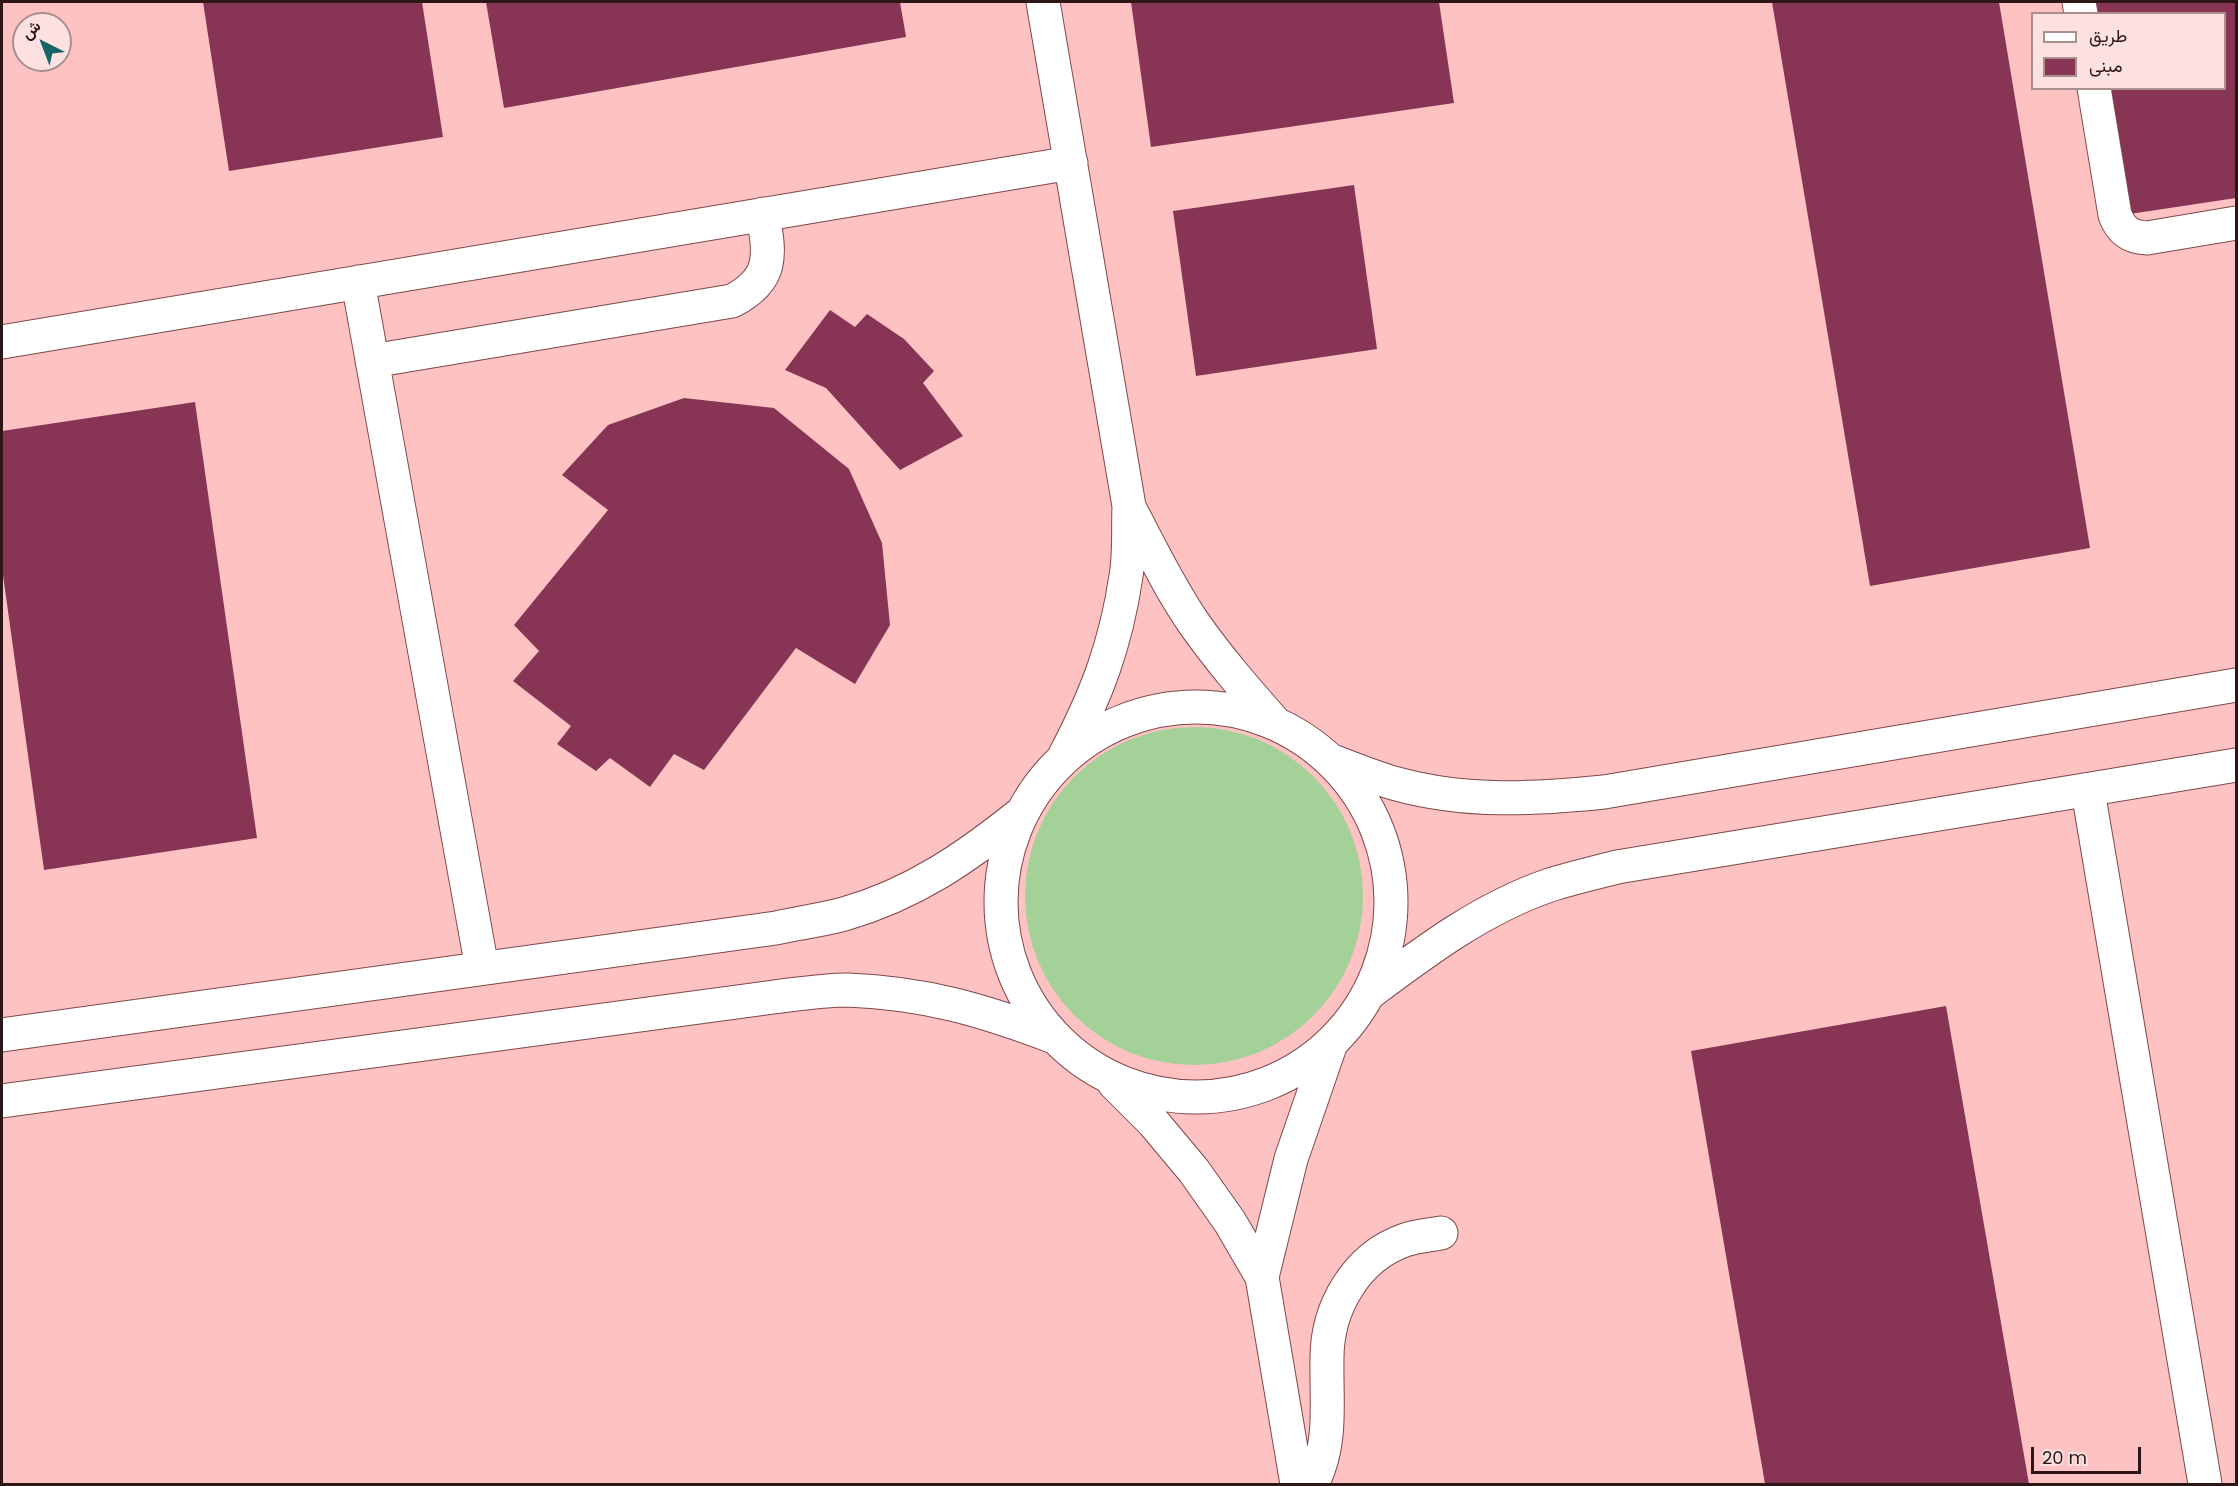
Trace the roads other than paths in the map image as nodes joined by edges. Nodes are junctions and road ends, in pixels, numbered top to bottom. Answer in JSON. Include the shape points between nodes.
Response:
{"nodes":[{"id":1,"x":1043,"y":2,"type":"edge"},
{"id":2,"x":2094,"y":90,"type":"edge"},
{"id":3,"x":1071,"y":163,"type":"junction"},
{"id":4,"x":763,"y":214,"type":"junction"},
{"id":5,"x":2236,"y":223,"type":"edge"},
{"id":6,"x":358,"y":282,"type":"junction"},
{"id":7,"x":2,"y":342,"type":"edge"},
{"id":8,"x":372,"y":360,"type":"junction"},
{"id":9,"x":1129,"y":506,"type":"junction"},
{"id":10,"x":2236,"y":685,"type":"edge"},
{"id":11,"x":1275,"y":723,"type":"junction"},
{"id":12,"x":1061,"y":761,"type":"junction"},
{"id":13,"x":1332,"y":761,"type":"junction"},
{"id":14,"x":2236,"y":765,"type":"edge"},
{"id":15,"x":2088,"y":791,"type":"junction"},
{"id":16,"x":1023,"y":812,"type":"junction"},
{"id":17,"x":482,"y":968,"type":"junction"},
{"id":18,"x":1368,"y":994,"type":"junction"},
{"id":19,"x":2,"y":1035,"type":"edge"},
{"id":20,"x":1054,"y":1037,"type":"junction"},
{"id":21,"x":1331,"y":1043,"type":"junction"},
{"id":22,"x":1109,"y":1077,"type":"junction"},
{"id":23,"x":2,"y":1101,"type":"edge"},
{"id":24,"x":1441,"y":1233,"type":"dead end"},
{"id":25,"x":1262,"y":1277,"type":"junction"},
{"id":26,"x":1296,"y":1485,"type":"edge"},
{"id":27,"x":1312,"y":1485,"type":"edge"},
{"id":28,"x":2205,"y":1485,"type":"edge"}],
"edges":[{"from":1,"to":3,"type":"street"},
{"from":2,"to":5,"type":"street","via":[[2115,214],[2126,232],[2146,238]]},
{"from":3,"to":4,"type":"street"},
{"from":3,"to":9,"type":"street"},
{"from":4,"to":6,"type":"street"},
{"from":4,"to":8,"type":"street","via":[[769,258],[762,277],[749,292],[732,301]]},
{"from":6,"to":7,"type":"street"},
{"from":6,"to":8,"type":"street"},
{"from":8,"to":17,"type":"street"},
{"from":9,"to":11,"type":"street","via":[[1193,621]]},
{"from":9,"to":12,"type":"street","via":[[1127,573],[1114,639],[1093,702]]},
{"from":10,"to":13,"type":"street","via":[[1604,792],[1536,799],[1466,797],[1420,789]]},
{"from":11,"to":12,"type":"street","via":[[1231,710],[1185,707],[1140,716],[1109,729]]},
{"from":11,"to":13,"type":"street"},
{"from":12,"to":16,"type":"street"},
{"from":13,"to":18,"type":"street","via":[[1364,800],[1384,847],[1392,897],[1386,947]]},
{"from":14,"to":15,"type":"street"},
{"from":15,"to":18,"type":"street","via":[[1617,867],[1549,886],[1485,914],[1425,951]]},
{"from":15,"to":28,"type":"street"},
{"from":16,"to":17,"type":"street","via":[[969,855],[919,884],[844,914],[776,928]]},
{"from":16,"to":20,"type":"street","via":[[1006,857],[1001,906],[1006,944],[1025,999]]},
{"from":17,"to":19,"type":"street"},
{"from":18,"to":21,"type":"street"},
{"from":20,"to":22,"type":"street","via":[[1080,1060]]},
{"from":20,"to":23,"type":"street","via":[[987,1012],[917,995],[845,990]]},
{"from":21,"to":22,"type":"street","via":[[1293,1072],[1248,1091],[1201,1098],[1166,1095]]},
{"from":21,"to":25,"type":"street","via":[[1291,1159]]},
{"from":22,"to":25,"type":"street","via":[[1194,1171]]},
{"from":24,"to":27,"type":"street","via":[[1405,1240],[1372,1258],[1347,1286],[1331,1320],[1326,1356],[1327,1436]]},
{"from":25,"to":26,"type":"street"}]}
